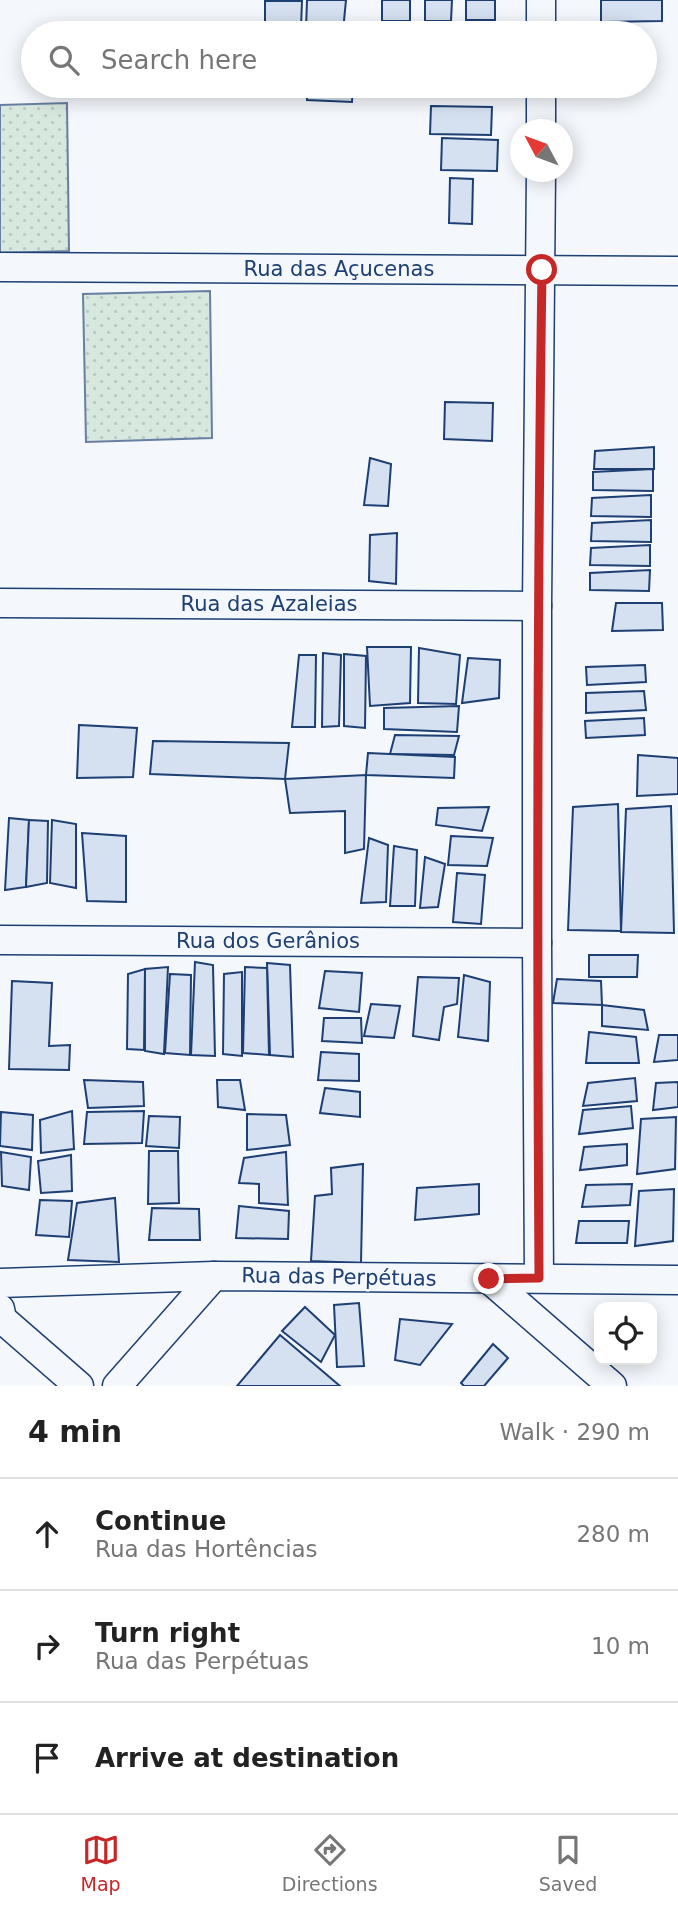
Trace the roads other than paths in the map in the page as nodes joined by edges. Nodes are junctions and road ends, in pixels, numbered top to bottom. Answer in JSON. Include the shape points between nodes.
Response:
{"nodes":[{"id":1,"x":541,"y":0,"type":"edge"},
{"id":2,"x":541,"y":21,"type":"edge"},
{"id":3,"x":541,"y":98,"type":"edge"},
{"id":4,"x":541,"y":119,"type":"edge"},
{"id":5,"x":541,"y":182,"type":"edge"},
{"id":6,"x":0,"y":267,"type":"edge"},
{"id":7,"x":542,"y":270,"type":"junction"},
{"id":8,"x":678,"y":271,"type":"edge"},
{"id":9,"x":0,"y":603,"type":"edge"},
{"id":10,"x":537,"y":606,"type":"junction"},
{"id":11,"x":0,"y":940,"type":"edge"},
{"id":12,"x":537,"y":943,"type":"junction"},
{"id":13,"x":214,"y":1276,"type":"junction"},
{"id":14,"x":539,"y":1278,"type":"junction"},
{"id":15,"x":489,"y":1279,"type":"junction"},
{"id":16,"x":678,"y":1280,"type":"edge"},
{"id":17,"x":0,"y":1283,"type":"edge"},
{"id":18,"x":0,"y":1309,"type":"edge"},
{"id":19,"x":79,"y":1386,"type":"edge"},
{"id":20,"x":117,"y":1386,"type":"edge"},
{"id":21,"x":612,"y":1386,"type":"edge"}],
"edges":[{"from":1,"to":2,"type":"street"},
{"from":3,"to":4,"type":"street"},
{"from":5,"to":7,"type":"street"},
{"from":6,"to":7,"type":"street","name":"Rua das Açucenas"},
{"from":7,"to":8,"type":"street","name":"Rua das Açucenas"},
{"from":7,"to":10,"type":"street"},
{"from":9,"to":10,"type":"street","name":"Rua das Azaleias"},
{"from":10,"to":12,"type":"street"},
{"from":11,"to":12,"type":"street","name":"Rua dos Gerânios"},
{"from":12,"to":14,"type":"street"},
{"from":13,"to":15,"type":"street","name":"Rua das Perpétuas"},
{"from":13,"to":17,"type":"street","name":"Rua das Perpétuas"},
{"from":13,"to":20,"type":"street"},
{"from":14,"to":15,"type":"street","name":"Rua das Perpétuas"},
{"from":14,"to":16,"type":"street","name":"Rua das Perpétuas"},
{"from":15,"to":21,"type":"street"},
{"from":18,"to":19,"type":"street","via":[[2,1320]]}]}
